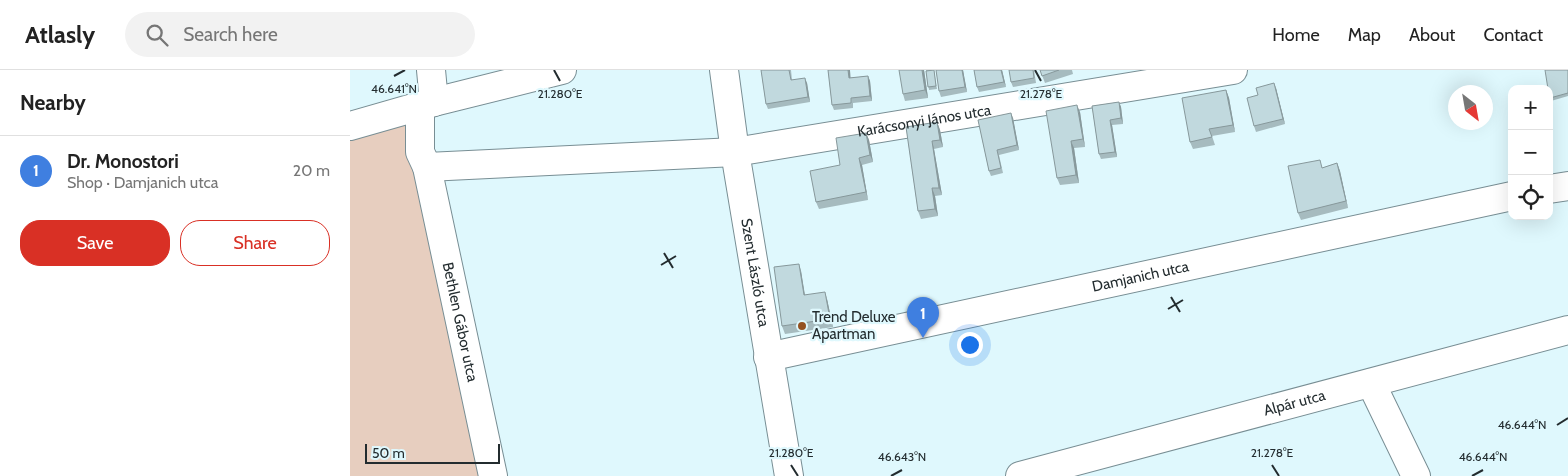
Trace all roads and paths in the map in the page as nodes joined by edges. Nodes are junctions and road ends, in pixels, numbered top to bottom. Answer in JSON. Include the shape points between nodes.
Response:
{"nodes":[{"id":1,"x":431,"y":70,"type":"edge"},
{"id":2,"x":562,"y":70,"type":"edge"},
{"id":3,"x":724,"y":70,"type":"edge"},
{"id":4,"x":1233,"y":70,"type":"edge"},
{"id":5,"x":427,"y":104,"type":"junction"},
{"id":6,"x":350,"y":126,"type":"edge"},
{"id":7,"x":734,"y":152,"type":"junction"},
{"id":8,"x":428,"y":167,"type":"junction"},
{"id":9,"x":1568,"y":186,"type":"edge"},
{"id":10,"x":1553,"y":188,"type":"edge"},
{"id":11,"x":1508,"y":197,"type":"edge"},
{"id":12,"x":1568,"y":330,"type":"edge"},
{"id":13,"x":768,"y":357,"type":"junction"},
{"id":14,"x":1371,"y":383,"type":"junction"},
{"id":15,"x":493,"y":476,"type":"edge"},
{"id":16,"x":789,"y":476,"type":"edge"},
{"id":17,"x":1020,"y":476,"type":"edge"},
{"id":18,"x":1416,"y":476,"type":"edge"}],
"edges":[{"from":1,"to":5,"type":"street","name":"Bethlen Gábor utca"},
{"from":2,"to":5,"type":"street"},
{"from":3,"to":7,"type":"street","name":"Szent László utca"},
{"from":4,"to":7,"type":"street","name":"Karácsonyi János utca"},
{"from":5,"to":6,"type":"street"},
{"from":5,"to":8,"type":"street","name":"Bethlen Gábor utca","via":[[420,152]]},
{"from":7,"to":8,"type":"street"},
{"from":7,"to":13,"type":"street","name":"Szent László utca"},
{"from":8,"to":15,"type":"street","name":"Bethlen Gábor utca"},
{"from":9,"to":10,"type":"street"},
{"from":11,"to":13,"type":"street","name":"Damjanich utca"},
{"from":12,"to":14,"type":"street","name":"Alpár utca"},
{"from":13,"to":16,"type":"street","name":"Szent László utca"},
{"from":14,"to":17,"type":"street","name":"Alpár utca"},
{"from":14,"to":18,"type":"street"}]}
